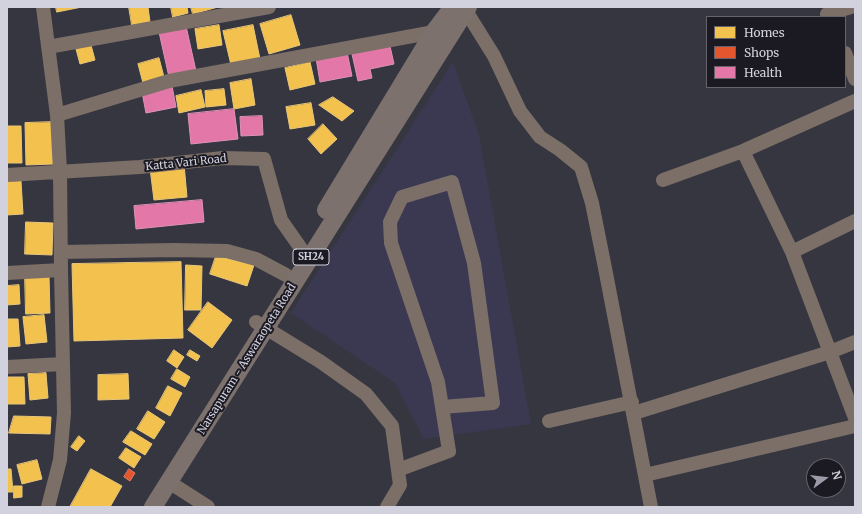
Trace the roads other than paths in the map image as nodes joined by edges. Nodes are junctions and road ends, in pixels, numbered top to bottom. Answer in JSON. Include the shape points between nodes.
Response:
{"nodes":[{"id":1,"x":43,"y":7,"type":"edge"},
{"id":2,"x":269,"y":7,"type":"edge"},
{"id":3,"x":851,"y":7,"type":"edge"},
{"id":4,"x":462,"y":8,"type":"edge"},
{"id":5,"x":825,"y":13,"type":"edge"},
{"id":6,"x":434,"y":32,"type":"junction"},
{"id":7,"x":48,"y":47,"type":"junction"},
{"id":8,"x":846,"y":56,"type":"edge"},
{"id":9,"x":855,"y":79,"type":"edge"},
{"id":10,"x":855,"y":101,"type":"edge"},
{"id":11,"x":57,"y":115,"type":"junction"},
{"id":12,"x":743,"y":151,"type":"junction"},
{"id":13,"x":60,"y":171,"type":"junction"},
{"id":14,"x":7,"y":175,"type":"edge"},
{"id":15,"x":663,"y":180,"type":"dead end"},
{"id":16,"x":855,"y":221,"type":"edge"},
{"id":17,"x":302,"y":250,"type":"junction"},
{"id":18,"x":61,"y":252,"type":"junction"},
{"id":19,"x":792,"y":252,"type":"junction"},
{"id":20,"x":61,"y":270,"type":"junction"},
{"id":21,"x":7,"y":273,"type":"edge"},
{"id":22,"x":286,"y":275,"type":"junction"},
{"id":23,"x":261,"y":325,"type":"junction"},
{"id":24,"x":855,"y":342,"type":"edge"},
{"id":25,"x":830,"y":352,"type":"junction"},
{"id":26,"x":63,"y":364,"type":"junction"},
{"id":27,"x":7,"y":367,"type":"edge"},
{"id":28,"x":442,"y":407,"type":"junction"},
{"id":29,"x":633,"y":407,"type":"junction"},
{"id":30,"x":855,"y":418,"type":"edge"},
{"id":31,"x":549,"y":421,"type":"dead end"},
{"id":32,"x":855,"y":426,"type":"edge"},
{"id":33,"x":398,"y":470,"type":"junction"},
{"id":34,"x":645,"y":475,"type":"junction"},
{"id":35,"x":159,"y":492,"type":"edge"},
{"id":36,"x":48,"y":507,"type":"edge"},
{"id":37,"x":140,"y":507,"type":"edge"},
{"id":38,"x":208,"y":507,"type":"edge"},
{"id":39,"x":387,"y":507,"type":"edge"},
{"id":40,"x":651,"y":507,"type":"edge"}],
"edges":[{"from":1,"to":7,"type":"street"},
{"from":2,"to":7,"type":"street"},
{"from":3,"to":5,"type":"street"},
{"from":4,"to":6,"type":"main road","name":"Narsapuram - Aswaraopeta Road","number":"SH24"},
{"from":4,"to":23,"type":"main road","name":"Narsapuram - Aswaraopeta Road","number":"SH24"},
{"from":4,"to":29,"type":"street","via":[[494,56],[520,111],[540,137],[581,167],[592,204]]},
{"from":6,"to":11,"type":"street","via":[[169,81]]},
{"from":6,"to":17,"type":"main road","name":"Narsapuram - Aswaraopeta Road","number":"SH24"},
{"from":7,"to":11,"type":"street"},
{"from":8,"to":9,"type":"street"},
{"from":10,"to":12,"type":"street"},
{"from":11,"to":13,"type":"street"},
{"from":12,"to":15,"type":"street"},
{"from":12,"to":19,"type":"street"},
{"from":13,"to":14,"type":"street","name":"Katta Vari Road"},
{"from":13,"to":17,"type":"street","name":"Katta Vari Road","via":[[140,167],[223,158],[264,159],[281,220]]},
{"from":13,"to":18,"type":"street"},
{"from":16,"to":19,"type":"street"},
{"from":17,"to":22,"type":"main road","name":"Narsapuram - Aswaraopeta Road","number":"SH24"},
{"from":18,"to":20,"type":"street"},
{"from":18,"to":22,"type":"street","via":[[227,251],[256,259]]},
{"from":19,"to":25,"type":"street"},
{"from":20,"to":21,"type":"street"},
{"from":20,"to":26,"type":"street"},
{"from":22,"to":23,"type":"main road","name":"Narsapuram - Aswaraopeta Road","number":"SH24"},
{"from":23,"to":33,"type":"street","via":[[321,362],[366,394],[392,426]]},
{"from":23,"to":35,"type":"main road","name":"Narsapuram - Aswaraopeta Road","number":"SH24"},
{"from":24,"to":25,"type":"street"},
{"from":25,"to":29,"type":"street"},
{"from":25,"to":30,"type":"street"},
{"from":26,"to":27,"type":"street"},
{"from":26,"to":36,"type":"street","via":[[64,412],[60,460]]},
{"from":28,"to":28,"type":"street","via":[[438,382],[391,243],[390,222],[402,197],[452,182],[474,263],[493,403]]},
{"from":28,"to":33,"type":"street","via":[[449,451]]},
{"from":29,"to":31,"type":"street"},
{"from":29,"to":34,"type":"street"},
{"from":32,"to":34,"type":"street"},
{"from":33,"to":39,"type":"street","via":[[400,485]]},
{"from":34,"to":40,"type":"street"},
{"from":35,"to":37,"type":"main road","name":"Narsapuram - Aswaraopeta Road","number":"SH24"},
{"from":35,"to":38,"type":"street"}]}
